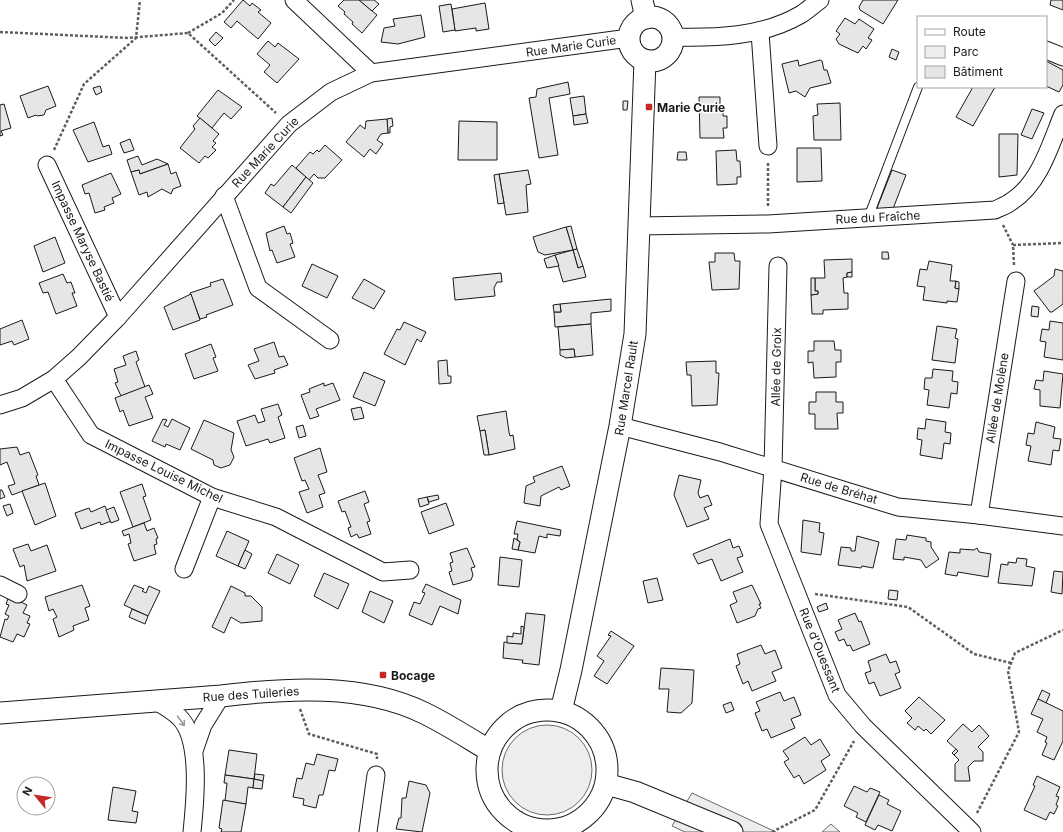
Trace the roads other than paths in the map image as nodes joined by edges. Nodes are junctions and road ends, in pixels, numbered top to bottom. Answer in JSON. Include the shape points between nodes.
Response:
{"nodes":[{"id":1,"x":294,"y":0,"type":"edge"},
{"id":2,"x":820,"y":0,"type":"edge"},
{"id":3,"x":644,"y":9,"type":"edge"},
{"id":4,"x":760,"y":32,"type":"junction"},
{"id":5,"x":672,"y":37,"type":"junction"},
{"id":6,"x":629,"y":38,"type":"junction"},
{"id":7,"x":1047,"y":50,"type":"edge"},
{"id":8,"x":1063,"y":57,"type":"edge"},
{"id":9,"x":645,"y":60,"type":"junction"},
{"id":10,"x":371,"y":73,"type":"junction"},
{"id":11,"x":918,"y":88,"type":"edge"},
{"id":12,"x":1063,"y":114,"type":"edge"},
{"id":13,"x":768,"y":146,"type":"dead end"},
{"id":14,"x":47,"y":165,"type":"road end"},
{"id":15,"x":224,"y":196,"type":"junction"},
{"id":16,"x":868,"y":218,"type":"junction"},
{"id":17,"x":638,"y":226,"type":"junction"},
{"id":18,"x":778,"y":266,"type":"dead end"},
{"id":19,"x":1016,"y":281,"type":"road end"},
{"id":20,"x":118,"y":317,"type":"junction"},
{"id":21,"x":330,"y":340,"type":"dead end"},
{"id":22,"x":54,"y":379,"type":"junction"},
{"id":23,"x":0,"y":405,"type":"edge"},
{"id":24,"x":620,"y":426,"type":"junction"},
{"id":25,"x":773,"y":468,"type":"junction"},
{"id":26,"x":212,"y":497,"type":"junction"},
{"id":27,"x":979,"y":514,"type":"junction"},
{"id":28,"x":1063,"y":526,"type":"edge"},
{"id":29,"x":184,"y":569,"type":"dead end"},
{"id":30,"x":410,"y":570,"type":"dead end"},
{"id":31,"x":0,"y":585,"type":"edge"},
{"id":32,"x":18,"y":594,"type":"dead end"},
{"id":33,"x":221,"y":696,"type":"junction"},
{"id":34,"x":156,"y":701,"type":"junction"},
{"id":35,"x":561,"y":711,"type":"junction"},
{"id":36,"x":0,"y":713,"type":"edge"},
{"id":37,"x":490,"y":750,"type":"junction"},
{"id":38,"x":194,"y":751,"type":"junction"},
{"id":39,"x":376,"y":776,"type":"road end"},
{"id":40,"x":606,"y":784,"type":"junction"},
{"id":41,"x":970,"y":830,"type":"edge"},
{"id":42,"x":540,"y":831,"type":"edge"},
{"id":43,"x":192,"y":832,"type":"edge"},
{"id":44,"x":368,"y":832,"type":"edge"},
{"id":45,"x":732,"y":832,"type":"edge"}],
"edges":[{"from":1,"to":10,"type":"street"},
{"from":2,"to":4,"type":"street","via":[[800,15]]},
{"from":3,"to":5,"type":"street","via":[[665,22]]},
{"from":3,"to":6,"type":"street"},
{"from":4,"to":5,"type":"street","via":[[702,38]]},
{"from":4,"to":13,"type":"street"},
{"from":5,"to":9,"type":"street","via":[[671,49],[666,55],[653,61]]},
{"from":6,"to":9,"type":"street","via":[[633,52]]},
{"from":6,"to":10,"type":"street","name":"Rue Marie Curie"},
{"from":7,"to":8,"type":"street"},
{"from":9,"to":17,"type":"street","name":"Rue Marcel Rault"},
{"from":10,"to":15,"type":"street","name":"Rue Marie Curie","via":[[331,92],[289,124]]},
{"from":11,"to":16,"type":"lane"},
{"from":12,"to":16,"type":"street","name":"Rue du Fraîche","via":[[1030,184],[1013,201],[995,210]]},
{"from":14,"to":20,"type":"street","name":"Impasse Maryse Bastié"},
{"from":15,"to":20,"type":"street","name":"Rue Marie Curie"},
{"from":15,"to":21,"type":"street","via":[[258,288]]},
{"from":16,"to":17,"type":"street","name":"Rue du Fraîche","via":[[768,224]]},
{"from":17,"to":24,"type":"street","name":"Rue Marcel Rault","via":[[634,334]]},
{"from":18,"to":25,"type":"street","name":"Allée de Groix"},
{"from":19,"to":27,"type":"street","name":"Allée de Molène"},
{"from":20,"to":22,"type":"street","name":"Rue Marie Curie"},
{"from":22,"to":23,"type":"street","name":"Rue Marie Curie","via":[[22,398]]},
{"from":22,"to":26,"type":"street","name":"Impasse Louise Michel","via":[[91,435]]},
{"from":24,"to":25,"type":"street","name":"Rue de Bréhat"},
{"from":24,"to":35,"type":"street","name":"Rue Marcel Rault"},
{"from":25,"to":27,"type":"street","name":"Rue de Bréhat","via":[[898,507]]},
{"from":25,"to":41,"type":"street","name":"Rue d'Ouessant","via":[[769,524],[837,695],[863,726]]},
{"from":26,"to":29,"type":"street"},
{"from":26,"to":30,"type":"street","name":"Impasse Louise Michel","via":[[276,517],[383,572]]},
{"from":27,"to":28,"type":"street","name":"Rue de Bréhat"},
{"from":31,"to":32,"type":"street"},
{"from":33,"to":34,"type":"street","name":"Rue des Tuileries"},
{"from":33,"to":37,"type":"street","name":"Rue des Tuileries","via":[[294,690],[375,697],[424,713]]},
{"from":33,"to":38,"type":"street","via":[[203,725]]},
{"from":34,"to":36,"type":"street","name":"Rue des Tuileries"},
{"from":34,"to":38,"type":"street","one_way":true,"via":[[180,718],[188,731]]},
{"from":35,"to":37,"type":"street","via":[[539,710],[518,717],[501,731]]},
{"from":35,"to":40,"type":"street","via":[[583,721],[599,738],[607,760]]},
{"from":37,"to":42,"type":"street","via":[[486,772],[491,792],[498,805],[519,824]]},
{"from":38,"to":43,"type":"street","via":[[196,790]]},
{"from":39,"to":44,"type":"street"},
{"from":40,"to":42,"type":"street","via":[[597,804],[582,820],[562,829]]},
{"from":40,"to":45,"type":"street","via":[[635,792]]}]}
